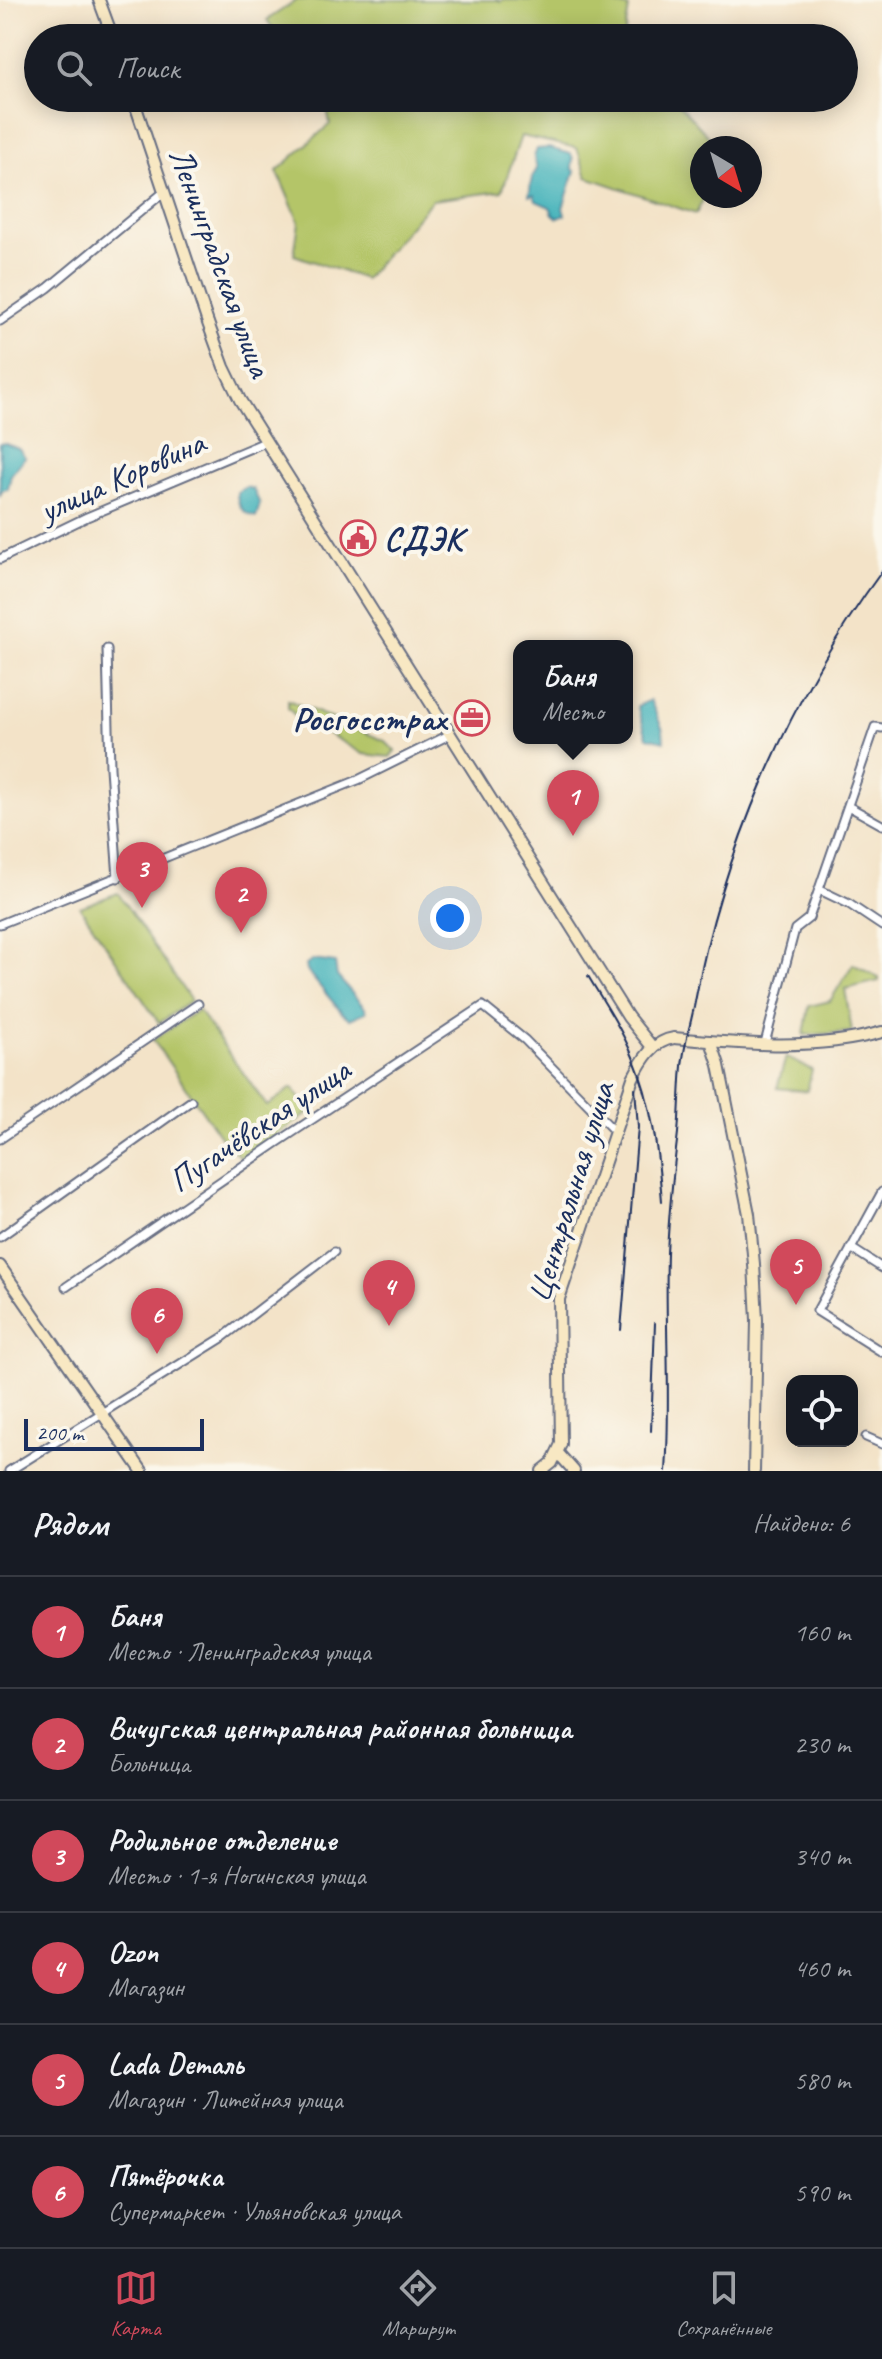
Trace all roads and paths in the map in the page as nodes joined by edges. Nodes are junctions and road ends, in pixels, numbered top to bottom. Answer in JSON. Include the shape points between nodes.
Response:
{"nodes":[{"id":1,"x":99,"y":0,"type":"edge"},
{"id":2,"x":108,"y":24,"type":"edge"},
{"id":3,"x":138,"y":112,"type":"edge"},
{"id":4,"x":164,"y":192,"type":"junction"},
{"id":5,"x":0,"y":321,"type":"edge"},
{"id":6,"x":265,"y":442,"type":"junction"},
{"id":7,"x":0,"y":559,"type":"edge"},
{"id":8,"x":107,"y":649,"type":"dead end"},
{"id":9,"x":878,"y":728,"type":"edge"},
{"id":10,"x":449,"y":735,"type":"junction"},
{"id":11,"x":848,"y":806,"type":"junction"},
{"id":12,"x":882,"y":825,"type":"edge"},
{"id":13,"x":118,"y":878,"type":"junction"},
{"id":14,"x":820,"y":890,"type":"junction"},
{"id":15,"x":0,"y":924,"type":"edge"},
{"id":16,"x":882,"y":926,"type":"edge"},
{"id":17,"x":198,"y":1004,"type":"dead end"},
{"id":18,"x":882,"y":1032,"type":"edge"},
{"id":19,"x":711,"y":1041,"type":"junction"},
{"id":20,"x":765,"y":1043,"type":"junction"},
{"id":21,"x":653,"y":1048,"type":"junction"},
{"id":22,"x":191,"y":1101,"type":"dead end"},
{"id":23,"x":616,"y":1133,"type":"junction"},
{"id":24,"x":0,"y":1139,"type":"edge"},
{"id":25,"x":882,"y":1192,"type":"edge"},
{"id":26,"x":0,"y":1237,"type":"edge"},
{"id":27,"x":851,"y":1248,"type":"junction"},
{"id":28,"x":334,"y":1252,"type":"dead end"},
{"id":29,"x":0,"y":1266,"type":"edge"},
{"id":30,"x":882,"y":1268,"type":"edge"},
{"id":31,"x":66,"y":1287,"type":"dead end"},
{"id":32,"x":882,"y":1352,"type":"edge"},
{"id":33,"x":102,"y":1414,"type":"junction"},
{"id":34,"x":866,"y":1437,"type":"dead end"},
{"id":35,"x":882,"y":1444,"type":"edge"},
{"id":36,"x":558,"y":1453,"type":"junction"},
{"id":37,"x":9,"y":1471,"type":"edge"},
{"id":38,"x":142,"y":1471,"type":"edge"},
{"id":39,"x":542,"y":1471,"type":"edge"},
{"id":40,"x":574,"y":1471,"type":"edge"},
{"id":41,"x":754,"y":1471,"type":"edge"}],
"edges":[{"from":1,"to":2,"type":"main road"},
{"from":3,"to":4,"type":"main road","name":"Ленинградская улица"},
{"from":4,"to":5,"type":"street"},
{"from":4,"to":6,"type":"main road","name":"Ленинградская улица","via":[[224,367]]},
{"from":6,"to":7,"type":"street","name":"улица Коровина"},
{"from":6,"to":10,"type":"main road","name":"Ленинградская улица"},
{"from":8,"to":13,"type":"street"},
{"from":9,"to":11,"type":"street"},
{"from":10,"to":13,"type":"street","via":[[358,780]]},
{"from":10,"to":21,"type":"main road","name":"Ленинградская улица","via":[[628,1017]]},
{"from":11,"to":12,"type":"street"},
{"from":11,"to":14,"type":"street"},
{"from":13,"to":15,"type":"street"},
{"from":14,"to":16,"type":"street"},
{"from":14,"to":20,"type":"street","via":[[809,918],[795,929]]},
{"from":17,"to":24,"type":"street"},
{"from":18,"to":20,"type":"main road","via":[[830,1042]]},
{"from":19,"to":20,"type":"main road"},
{"from":19,"to":21,"type":"main road","via":[[674,1038]]},
{"from":19,"to":41,"type":"main road","via":[[749,1214],[757,1320]]},
{"from":21,"to":23,"type":"main road","name":"Центральная улица","via":[[633,1078]]},
{"from":22,"to":26,"type":"street"},
{"from":23,"to":31,"type":"street","name":"Пугачёвская улица","via":[[525,1040],[483,1006]]},
{"from":23,"to":36,"type":"main road","name":"Центральная улица","via":[[559,1299]]},
{"from":25,"to":27,"type":"street"},
{"from":27,"to":30,"type":"street"},
{"from":27,"to":32,"type":"street","via":[[817,1311]]},
{"from":28,"to":33,"type":"street","via":[[222,1338]]},
{"from":29,"to":33,"type":"main road"},
{"from":33,"to":37,"type":"street"},
{"from":33,"to":38,"type":"main road"},
{"from":34,"to":35,"type":"street"},
{"from":36,"to":39,"type":"main road"},
{"from":36,"to":40,"type":"main road"}]}
